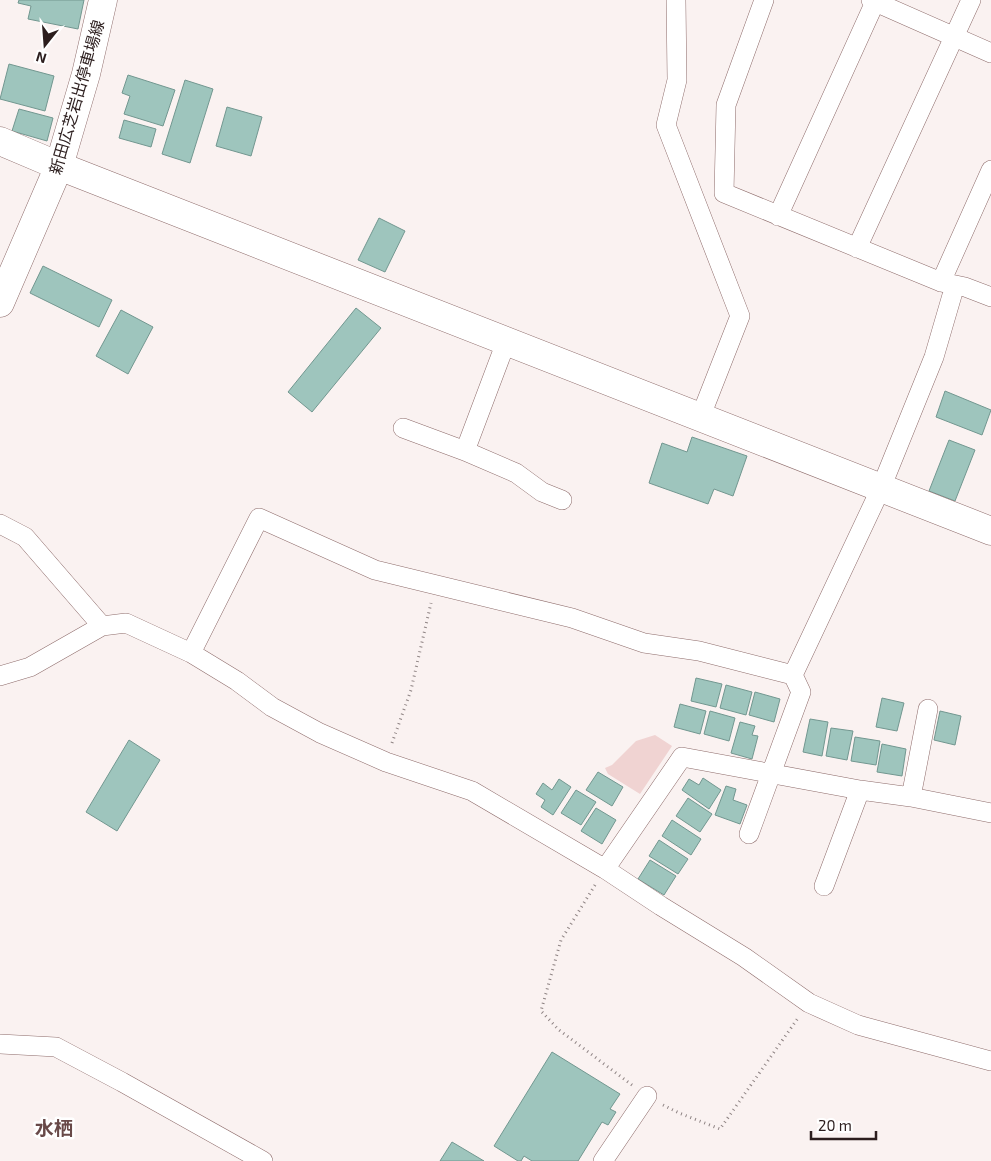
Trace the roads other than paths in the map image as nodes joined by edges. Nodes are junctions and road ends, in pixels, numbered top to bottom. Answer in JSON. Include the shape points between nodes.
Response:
{"nodes":[{"id":1,"x":103,"y":0,"type":"edge"},
{"id":2,"x":676,"y":0,"type":"edge"},
{"id":3,"x":764,"y":0,"type":"edge"},
{"id":4,"x":971,"y":0,"type":"edge"},
{"id":5,"x":873,"y":1,"type":"edge"},
{"id":6,"x":954,"y":37,"type":"junction"},
{"id":7,"x":991,"y":53,"type":"edge"},
{"id":8,"x":0,"y":141,"type":"edge"},
{"id":9,"x":59,"y":166,"type":"junction"},
{"id":10,"x":991,"y":170,"type":"edge"},
{"id":11,"x":778,"y":216,"type":"junction"},
{"id":12,"x":857,"y":248,"type":"junction"},
{"id":13,"x":948,"y":284,"type":"junction"},
{"id":14,"x":991,"y":297,"type":"edge"},
{"id":15,"x":0,"y":303,"type":"edge"},
{"id":16,"x":506,"y":342,"type":"junction"},
{"id":17,"x":700,"y":418,"type":"junction"},
{"id":18,"x":403,"y":428,"type":"dead end"},
{"id":19,"x":466,"y":451,"type":"junction"},
{"id":20,"x":881,"y":488,"type":"junction"},
{"id":21,"x":562,"y":500,"type":"dead end"},
{"id":22,"x":0,"y":524,"type":"edge"},
{"id":23,"x":991,"y":531,"type":"edge"},
{"id":24,"x":102,"y":626,"type":"junction"},
{"id":25,"x":191,"y":653,"type":"junction"},
{"id":26,"x":794,"y":674,"type":"junction"},
{"id":27,"x":0,"y":676,"type":"edge"},
{"id":28,"x":928,"y":709,"type":"dead end"},
{"id":29,"x":770,"y":774,"type":"junction"},
{"id":30,"x":860,"y":790,"type":"junction"},
{"id":31,"x":911,"y":798,"type":"junction"},
{"id":32,"x":991,"y":813,"type":"edge"},
{"id":33,"x":749,"y":834,"type":"dead end"},
{"id":34,"x":605,"y":869,"type":"junction"},
{"id":35,"x":824,"y":886,"type":"dead end"},
{"id":36,"x":0,"y":1044,"type":"edge"},
{"id":37,"x":991,"y":1060,"type":"edge"},
{"id":38,"x":646,"y":1096,"type":"road end"},
{"id":39,"x":263,"y":1161,"type":"edge"},
{"id":40,"x":603,"y":1161,"type":"edge"}],
"edges":[{"from":1,"to":9,"type":"street","name":"新田広芝岩出停車場線","via":[[86,74]]},
{"from":2,"to":17,"type":"street","via":[[677,80],[666,125],[740,316]]},
{"from":3,"to":11,"type":"street","via":[[726,105],[724,193]]},
{"from":4,"to":6,"type":"street"},
{"from":5,"to":6,"type":"street"},
{"from":5,"to":11,"type":"street"},
{"from":6,"to":7,"type":"street"},
{"from":6,"to":12,"type":"street"},
{"from":8,"to":9,"type":"street"},
{"from":9,"to":15,"type":"street","name":"新田広芝岩出停車場線"},
{"from":9,"to":16,"type":"street"},
{"from":10,"to":13,"type":"street"},
{"from":11,"to":12,"type":"street"},
{"from":12,"to":13,"type":"street"},
{"from":13,"to":14,"type":"street","via":[[965,286]]},
{"from":13,"to":20,"type":"street","via":[[934,357]]},
{"from":16,"to":17,"type":"street"},
{"from":16,"to":19,"type":"street"},
{"from":17,"to":20,"type":"street"},
{"from":18,"to":19,"type":"street"},
{"from":19,"to":21,"type":"street","via":[[516,473],[542,492]]},
{"from":20,"to":23,"type":"street"},
{"from":20,"to":26,"type":"street"},
{"from":22,"to":24,"type":"street","via":[[25,537]]},
{"from":24,"to":25,"type":"street","via":[[126,623]]},
{"from":24,"to":27,"type":"street","via":[[30,667]]},
{"from":25,"to":26,"type":"street","via":[[260,518],[375,570],[572,618],[644,643],[699,651]]},
{"from":25,"to":34,"type":"street","via":[[272,707],[320,733],[386,762],[472,791]]},
{"from":26,"to":29,"type":"street","via":[[801,692]]},
{"from":28,"to":31,"type":"street"},
{"from":29,"to":30,"type":"street"},
{"from":29,"to":33,"type":"street"},
{"from":29,"to":34,"type":"street","via":[[682,757]]},
{"from":30,"to":31,"type":"street"},
{"from":30,"to":35,"type":"street"},
{"from":31,"to":32,"type":"street"},
{"from":34,"to":37,"type":"street","via":[[744,957],[809,1003],[858,1025]]},
{"from":36,"to":39,"type":"street","via":[[56,1047]]},
{"from":38,"to":40,"type":"street"}]}
